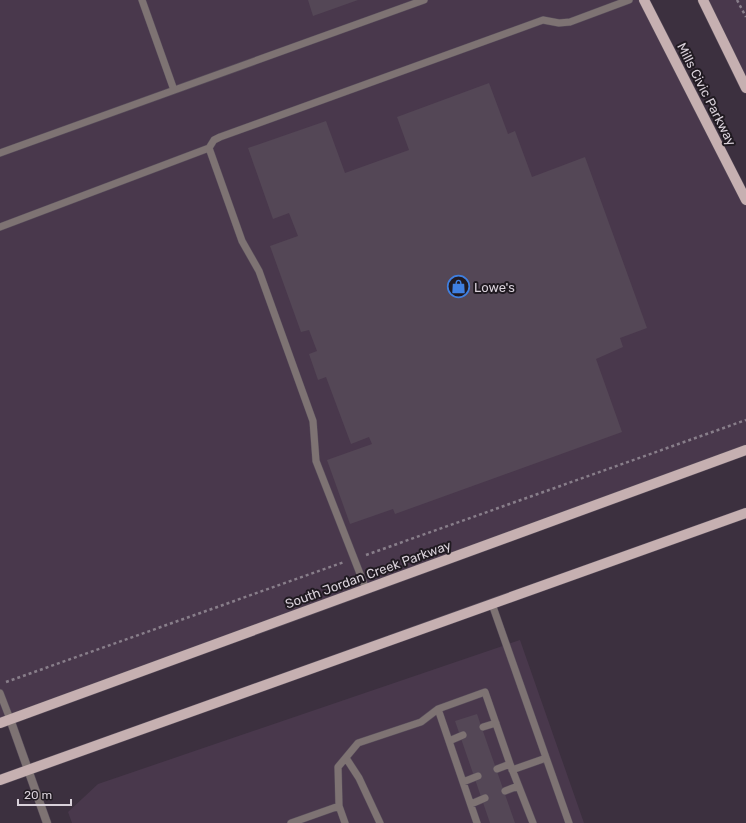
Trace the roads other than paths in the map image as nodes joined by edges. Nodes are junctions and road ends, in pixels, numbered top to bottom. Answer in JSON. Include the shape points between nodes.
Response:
{"nodes":[{"id":1,"x":142,"y":0,"type":"edge"},
{"id":2,"x":424,"y":0,"type":"edge"},
{"id":3,"x":629,"y":0,"type":"edge"},
{"id":4,"x":644,"y":0,"type":"edge"},
{"id":5,"x":703,"y":0,"type":"edge"},
{"id":6,"x":746,"y":88,"type":"edge"},
{"id":7,"x":174,"y":90,"type":"junction"},
{"id":8,"x":209,"y":148,"type":"junction"},
{"id":9,"x":0,"y":154,"type":"edge"},
{"id":10,"x":746,"y":200,"type":"edge"},
{"id":11,"x":0,"y":227,"type":"edge"},
{"id":12,"x":746,"y":450,"type":"edge"},
{"id":13,"x":746,"y":513,"type":"edge"},
{"id":14,"x":366,"y":589,"type":"junction"},
{"id":15,"x":492,"y":604,"type":"junction"},
{"id":16,"x":0,"y":693,"type":"edge"},
{"id":17,"x":438,"y":709,"type":"junction"},
{"id":18,"x":10,"y":719,"type":"junction"},
{"id":19,"x":0,"y":723,"type":"edge"},
{"id":20,"x":496,"y":723,"type":"junction"},
{"id":21,"x":483,"y":728,"type":"dead end"},
{"id":22,"x":463,"y":735,"type":"dead end"},
{"id":23,"x":449,"y":741,"type":"junction"},
{"id":24,"x":346,"y":758,"type":"junction"},
{"id":25,"x":546,"y":758,"type":"junction"},
{"id":26,"x":511,"y":767,"type":"junction"},
{"id":27,"x":497,"y":769,"type":"dead end"},
{"id":28,"x":27,"y":770,"type":"junction"},
{"id":29,"x":478,"y":776,"type":"dead end"},
{"id":30,"x":0,"y":780,"type":"edge"},
{"id":31,"x":463,"y":782,"type":"junction"},
{"id":32,"x":518,"y":786,"type":"junction"},
{"id":33,"x":506,"y":791,"type":"dead end"},
{"id":34,"x":485,"y":798,"type":"dead end"},
{"id":35,"x":471,"y":804,"type":"junction"},
{"id":36,"x":339,"y":806,"type":"junction"},
{"id":37,"x":47,"y":823,"type":"edge"},
{"id":38,"x":291,"y":823,"type":"edge"},
{"id":39,"x":345,"y":823,"type":"edge"},
{"id":40,"x":380,"y":823,"type":"edge"},
{"id":41,"x":477,"y":823,"type":"edge"},
{"id":42,"x":533,"y":823,"type":"edge"},
{"id":43,"x":569,"y":823,"type":"edge"}],
"edges":[{"from":1,"to":7,"type":"lane"},
{"from":2,"to":7,"type":"lane"},
{"from":3,"to":8,"type":"lane","via":[[570,22],[542,20],[220,136]]},
{"from":4,"to":10,"type":"main road","name":"Mills Civic Parkway"},
{"from":5,"to":6,"type":"main road"},
{"from":7,"to":9,"type":"lane"},
{"from":8,"to":11,"type":"lane"},
{"from":8,"to":14,"type":"lane","via":[[242,241],[260,271],[313,421],[316,461]]},
{"from":12,"to":14,"type":"main road","name":"South Jordan Creek Parkway"},
{"from":13,"to":15,"type":"main road"},
{"from":14,"to":18,"type":"main road","name":"South Jordan Creek Parkway"},
{"from":15,"to":25,"type":"lane"},
{"from":15,"to":28,"type":"main road"},
{"from":16,"to":18,"type":"lane"},
{"from":17,"to":20,"type":"lane","via":[[485,692]]},
{"from":17,"to":23,"type":"lane"},
{"from":17,"to":24,"type":"lane","via":[[421,722],[358,743]]},
{"from":18,"to":19,"type":"main road","name":"South Jordan Creek Parkway"},
{"from":18,"to":28,"type":"street"},
{"from":20,"to":21,"type":"lane"},
{"from":20,"to":26,"type":"lane"},
{"from":22,"to":23,"type":"lane"},
{"from":23,"to":31,"type":"lane"},
{"from":24,"to":36,"type":"lane","via":[[338,767]]},
{"from":24,"to":40,"type":"lane","via":[[359,778]]},
{"from":25,"to":26,"type":"lane"},
{"from":25,"to":43,"type":"lane"},
{"from":26,"to":27,"type":"lane"},
{"from":26,"to":32,"type":"lane"},
{"from":28,"to":30,"type":"main road"},
{"from":28,"to":37,"type":"street"},
{"from":29,"to":31,"type":"lane"},
{"from":31,"to":35,"type":"lane"},
{"from":32,"to":33,"type":"lane"},
{"from":32,"to":42,"type":"lane"},
{"from":34,"to":35,"type":"lane"},
{"from":35,"to":41,"type":"lane"},
{"from":36,"to":38,"type":"lane"},
{"from":36,"to":39,"type":"lane"}]}
